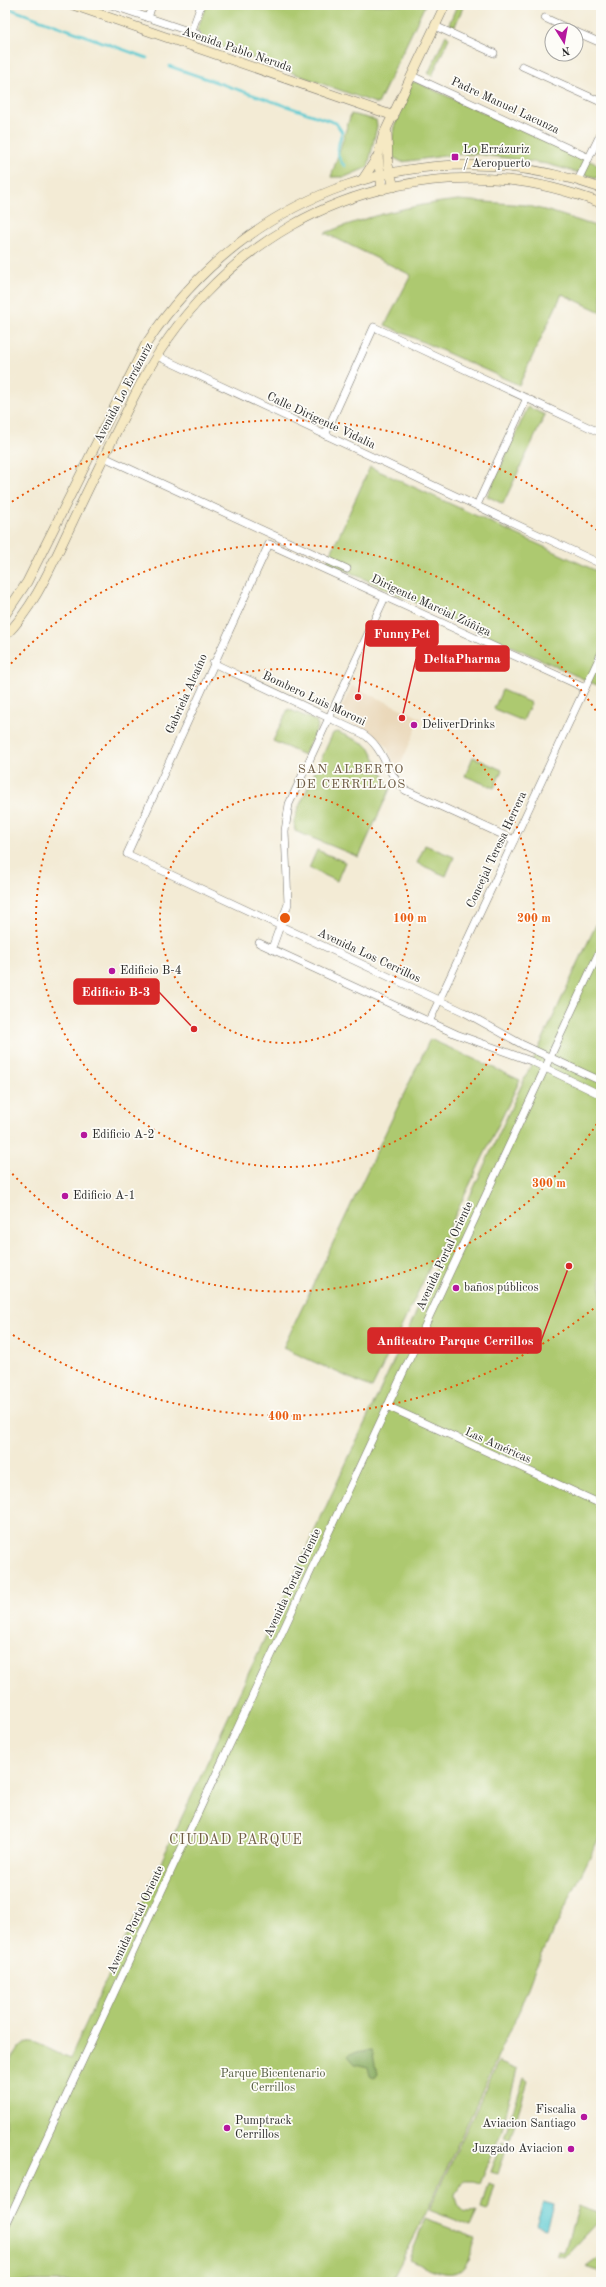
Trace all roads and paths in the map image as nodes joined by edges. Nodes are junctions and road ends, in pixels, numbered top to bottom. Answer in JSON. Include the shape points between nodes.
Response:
{"nodes":[{"id":1,"x":73,"y":5,"type":"edge"},
{"id":2,"x":111,"y":5,"type":"edge"},
{"id":3,"x":152,"y":5,"type":"edge"},
{"id":4,"x":201,"y":5,"type":"edge"},
{"id":5,"x":445,"y":5,"type":"edge"},
{"id":6,"x":148,"y":18,"type":"junction"},
{"id":7,"x":545,"y":18,"type":"dead end"},
{"id":8,"x":554,"y":22,"type":"edge"},
{"id":9,"x":435,"y":26,"type":"junction"},
{"id":10,"x":584,"y":36,"type":"edge"},
{"id":11,"x":601,"y":44,"type":"edge"},
{"id":12,"x":494,"y":53,"type":"dead end"},
{"id":13,"x":522,"y":66,"type":"dead end"},
{"id":14,"x":412,"y":76,"type":"junction"},
{"id":15,"x":601,"y":102,"type":"edge"},
{"id":16,"x":394,"y":116,"type":"junction"},
{"id":17,"x":387,"y":130,"type":"junction"},
{"id":18,"x":601,"y":133,"type":"edge"},
{"id":19,"x":378,"y":156,"type":"junction"},
{"id":20,"x":589,"y":158,"type":"junction"},
{"id":21,"x":390,"y":172,"type":"junction"},
{"id":22,"x":379,"y":175,"type":"junction"},
{"id":23,"x":363,"y":179,"type":"junction"},
{"id":24,"x":578,"y":180,"type":"junction"},
{"id":25,"x":394,"y":187,"type":"junction"},
{"id":26,"x":601,"y":188,"type":"edge"},
{"id":27,"x":382,"y":190,"type":"junction"},
{"id":28,"x":601,"y":203,"type":"edge"},
{"id":29,"x":157,"y":356,"type":"junction"},
{"id":30,"x":527,"y":398,"type":"junction"},
{"id":31,"x":601,"y":433,"type":"edge"},
{"id":32,"x":325,"y":435,"type":"junction"},
{"id":33,"x":104,"y":457,"type":"junction"},
{"id":34,"x":477,"y":505,"type":"junction"},
{"id":35,"x":269,"y":544,"type":"joint"},
{"id":36,"x":601,"y":564,"type":"edge"},
{"id":37,"x":347,"y":569,"type":"dead end"},
{"id":38,"x":385,"y":597,"type":"junction"},
{"id":39,"x":5,"y":615,"type":"edge"},
{"id":40,"x":5,"y":636,"type":"edge"},
{"id":41,"x":601,"y":654,"type":"edge"},
{"id":42,"x":213,"y":663,"type":"junction"},
{"id":43,"x":584,"y":688,"type":"junction"},
{"id":44,"x":330,"y":718,"type":"junction"},
{"id":45,"x":514,"y":840,"type":"junction"},
{"id":46,"x":127,"y":854,"type":"joint"},
{"id":47,"x":281,"y":927,"type":"junction"},
{"id":48,"x":259,"y":943,"type":"dead end"},
{"id":49,"x":272,"y":948,"type":"junction"},
{"id":50,"x":601,"y":948,"type":"edge"},
{"id":51,"x":440,"y":1001,"type":"junction"},
{"id":52,"x":429,"y":1022,"type":"junction"},
{"id":53,"x":550,"y":1057,"type":"junction"},
{"id":54,"x":545,"y":1068,"type":"junction"},
{"id":55,"x":601,"y":1081,"type":"edge"},
{"id":56,"x":601,"y":1095,"type":"edge"},
{"id":57,"x":387,"y":1406,"type":"junction"},
{"id":58,"x":601,"y":1504,"type":"edge"},
{"id":59,"x":5,"y":2227,"type":"edge"}],
"edges":[{"from":1,"to":16,"type":"main road","name":"Avenida Pablo Neruda"},
{"from":2,"to":6,"type":"street","name":"Avenida Pablo Neruda"},
{"from":3,"to":6,"type":"street"},
{"from":4,"to":6,"type":"street","name":"Avenida Pablo Neruda","via":[[194,34]]},
{"from":5,"to":9,"type":"main road"},
{"from":7,"to":8,"type":"street"},
{"from":9,"to":12,"type":"street"},
{"from":9,"to":14,"type":"main road"},
{"from":10,"to":11,"type":"street"},
{"from":13,"to":15,"type":"street"},
{"from":14,"to":16,"type":"main road"},
{"from":14,"to":20,"type":"street","name":"Padre Manuel Lacunza"},
{"from":16,"to":17,"type":"main road"},
{"from":17,"to":19,"type":"main road","via":[[380,142]]},
{"from":17,"to":21,"type":"main road"},
{"from":18,"to":20,"type":"street"},
{"from":19,"to":22,"type":"main road"},
{"from":19,"to":23,"type":"main road"},
{"from":20,"to":24,"type":"street"},
{"from":21,"to":22,"type":"main road","name":"Avenida Lo Errázuriz"},
{"from":21,"to":24,"type":"main road","name":"Avenida Lo Errázuriz","via":[[441,166],[491,165],[538,171]]},
{"from":21,"to":25,"type":"main road"},
{"from":22,"to":23,"type":"main road","name":"Avenida Lo Errázuriz"},
{"from":22,"to":27,"type":"main road"},
{"from":23,"to":39,"type":"main road","name":"Avenida Lo Errázuriz","via":[[310,198],[263,224],[218,258],[179,298],[137,360],[27,582]]},
{"from":24,"to":26,"type":"main road","name":"Avenida Lo Errázuriz"},
{"from":25,"to":27,"type":"main road","name":"Avenida Lo Errázuriz"},
{"from":25,"to":28,"type":"main road","name":"Avenida Lo Errázuriz","via":[[460,179],[509,180],[551,187]]},
{"from":27,"to":29,"type":"main road","name":"Avenida Lo Errázuriz","via":[[315,214],[252,250],[202,295]]},
{"from":29,"to":32,"type":"street","name":"Calle Dirigente Vidalia"},
{"from":29,"to":33,"type":"main road","name":"Avenida Lo Errázuriz"},
{"from":30,"to":31,"type":"street"},
{"from":30,"to":32,"type":"street","via":[[374,328]]},
{"from":30,"to":34,"type":"street"},
{"from":32,"to":34,"type":"street","name":"Calle Dirigente Vidalia"},
{"from":33,"to":37,"type":"street"},
{"from":33,"to":40,"type":"main road","name":"Avenida Lo Errázuriz","via":[[39,589],[19,621]]},
{"from":34,"to":36,"type":"street","name":"Calle Dirigente Vidalia"},
{"from":35,"to":38,"type":"street","name":"Dirigente Marcial Zúñiga"},
{"from":35,"to":42,"type":"street","name":"Gabriela Alcaíno"},
{"from":38,"to":43,"type":"street","name":"Dirigente Marcial Zúñiga"},
{"from":38,"to":44,"type":"street"},
{"from":41,"to":43,"type":"street","name":"Concejal Teresa Herrera"},
{"from":42,"to":44,"type":"street","name":"Bombero Luis Moroni"},
{"from":42,"to":46,"type":"street","name":"Gabriela Alcaíno"},
{"from":43,"to":45,"type":"street","name":"Concejal Teresa Herrera"},
{"from":44,"to":45,"type":"street","name":"Bombero Luis Moroni","via":[[372,740],[396,782],[405,790]]},
{"from":44,"to":47,"type":"street","via":[[294,792],[286,816],[289,893],[286,915]]},
{"from":45,"to":51,"type":"street","name":"Concejal Teresa Herrera"},
{"from":46,"to":47,"type":"street","name":"Avenida Los Cerrillos"},
{"from":47,"to":49,"type":"street"},
{"from":47,"to":51,"type":"street","name":"Avenida Los Cerrillos"},
{"from":48,"to":49,"type":"street"},
{"from":49,"to":52,"type":"street"},
{"from":50,"to":53,"type":"street","name":"Avenida Portal Oriente"},
{"from":51,"to":52,"type":"street","name":"Concejal Teresa Herrera"},
{"from":51,"to":53,"type":"street","name":"Avenida Los Cerrillos"},
{"from":52,"to":54,"type":"street"},
{"from":53,"to":54,"type":"street","name":"Avenida Portal Oriente"},
{"from":53,"to":55,"type":"street","name":"Avenida Los Cerrillos"},
{"from":54,"to":56,"type":"street"},
{"from":54,"to":57,"type":"street","name":"Avenida Portal Oriente"},
{"from":57,"to":58,"type":"street","name":"Las Américas"},
{"from":57,"to":59,"type":"street","name":"Avenida Portal Oriente"}]}
